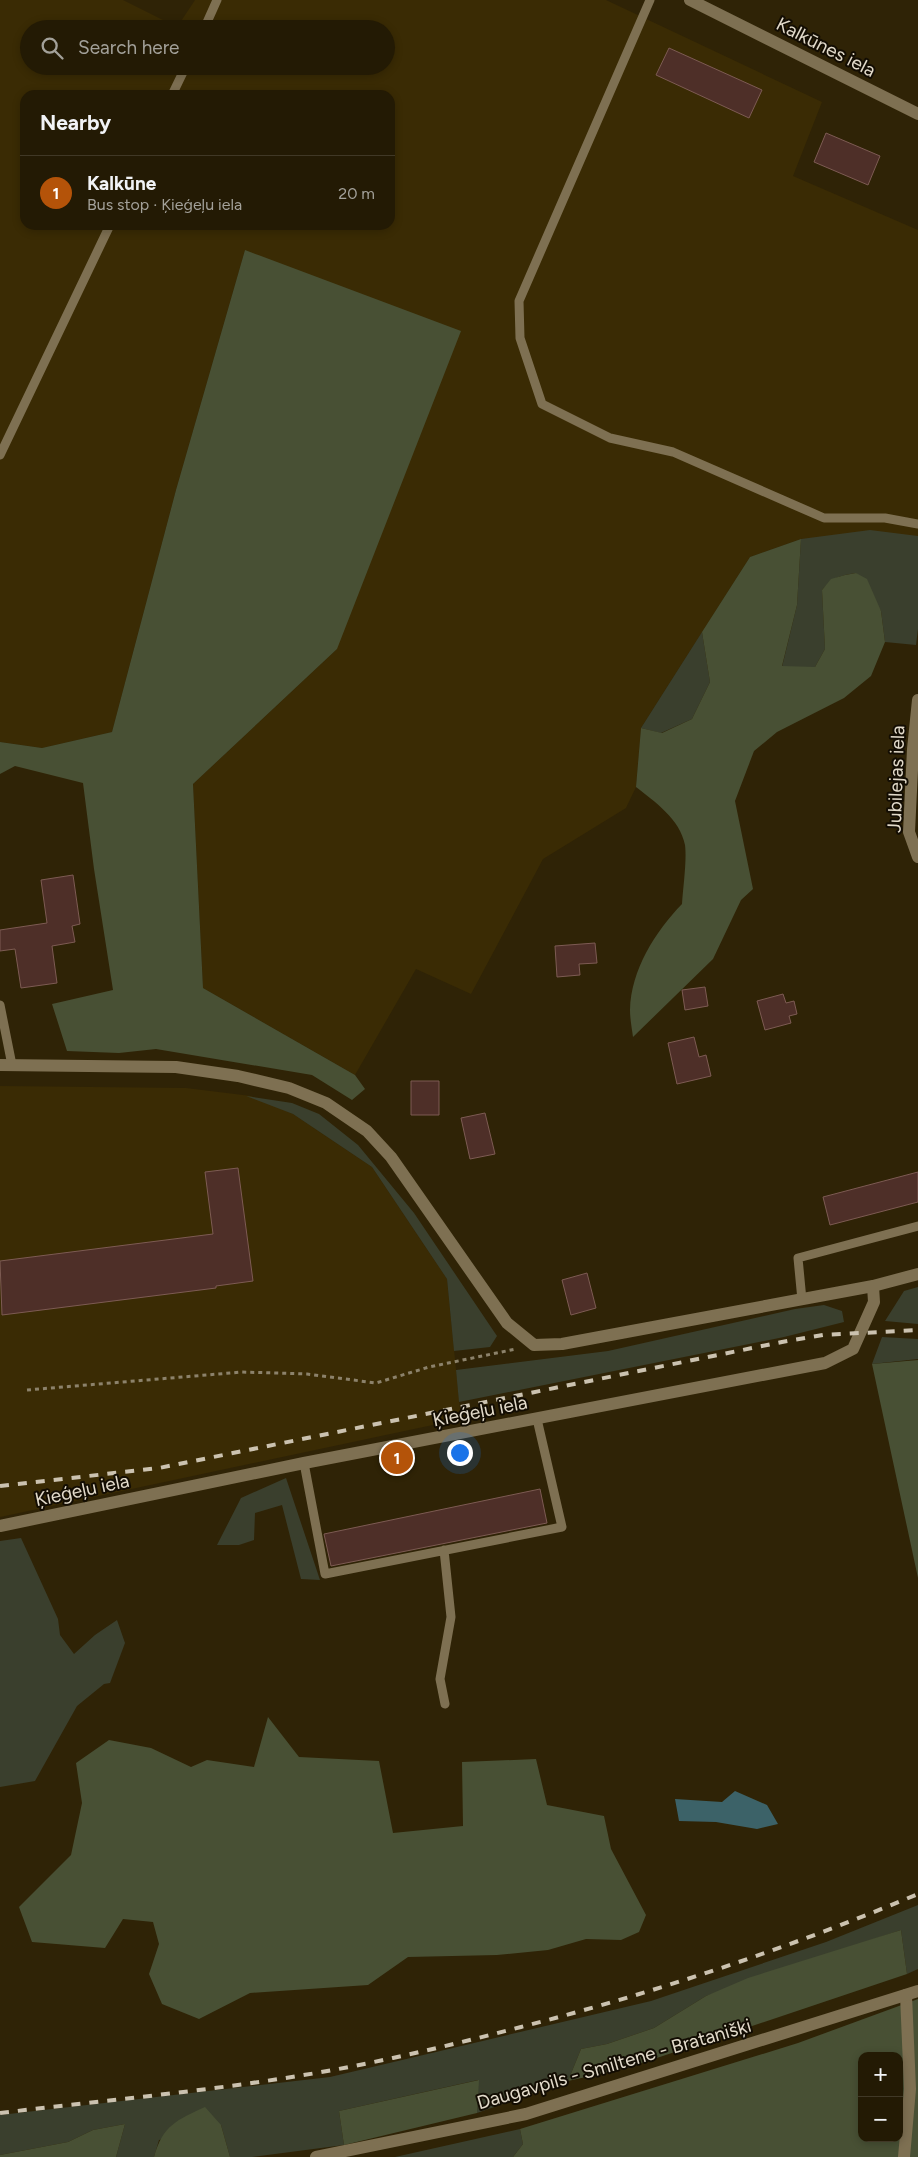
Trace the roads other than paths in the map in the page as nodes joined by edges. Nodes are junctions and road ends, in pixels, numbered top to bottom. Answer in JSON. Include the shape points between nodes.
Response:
{"nodes":[{"id":1,"x":217,"y":0,"type":"edge"},
{"id":2,"x":650,"y":0,"type":"edge"},
{"id":3,"x":690,"y":0,"type":"edge"},
{"id":4,"x":208,"y":20,"type":"edge"},
{"id":5,"x":182,"y":75,"type":"edge"},
{"id":6,"x":174,"y":90,"type":"edge"},
{"id":7,"x":918,"y":114,"type":"edge"},
{"id":8,"x":108,"y":230,"type":"edge"},
{"id":9,"x":0,"y":455,"type":"edge"},
{"id":10,"x":918,"y":524,"type":"edge"},
{"id":11,"x":918,"y":700,"type":"edge"},
{"id":12,"x":918,"y":857,"type":"edge"},
{"id":13,"x":0,"y":1005,"type":"edge"},
{"id":14,"x":6,"y":1065,"type":"edge"},
{"id":15,"x":918,"y":1226,"type":"edge"},
{"id":16,"x":918,"y":1274,"type":"edge"},
{"id":17,"x":872,"y":1286,"type":"junction"},
{"id":18,"x":802,"y":1300,"type":"junction"},
{"id":19,"x":537,"y":1419,"type":"junction"},
{"id":20,"x":304,"y":1463,"type":"junction"},
{"id":21,"x":0,"y":1526,"type":"edge"},
{"id":22,"x":444,"y":1550,"type":"junction"},
{"id":23,"x":445,"y":1704,"type":"dead end"},
{"id":24,"x":912,"y":1993,"type":"edge"},
{"id":25,"x":316,"y":2157,"type":"edge"},
{"id":26,"x":904,"y":2157,"type":"edge"}],
"edges":[{"from":1,"to":4,"type":"lane"},
{"from":2,"to":10,"type":"lane","via":[[519,301],[520,338],[542,404],[610,438],[673,452],[824,518],[885,518]]},
{"from":3,"to":7,"type":"street","name":"Kalkūnes iela"},
{"from":5,"to":6,"type":"lane"},
{"from":8,"to":9,"type":"lane"},
{"from":11,"to":12,"type":"street","name":"Jubilejas iela","via":[[910,832]]},
{"from":13,"to":14,"type":"lane"},
{"from":14,"to":18,"type":"street","via":[[176,1067],[289,1088],[326,1103],[367,1131],[390,1157],[507,1322],[534,1345],[562,1344]]},
{"from":15,"to":18,"type":"lane","via":[[798,1258]]},
{"from":16,"to":17,"type":"street"},
{"from":17,"to":18,"type":"street"},
{"from":17,"to":19,"type":"street","name":"Ķieģeļu iela","via":[[874,1302],[853,1349],[825,1363]]},
{"from":19,"to":20,"type":"street","name":"Ķieģeļu iela"},
{"from":19,"to":22,"type":"lane","via":[[562,1527]]},
{"from":20,"to":21,"type":"street","name":"Ķieģeļu iela"},
{"from":20,"to":22,"type":"lane","via":[[324,1574]]},
{"from":22,"to":23,"type":"lane","via":[[450,1617],[440,1679]]},
{"from":24,"to":25,"type":"street","name":"Daugavpils - Smiltene - Bratanišķi","via":[[526,2114]]},
{"from":24,"to":26,"type":"street","via":[[910,2089]]}]}
